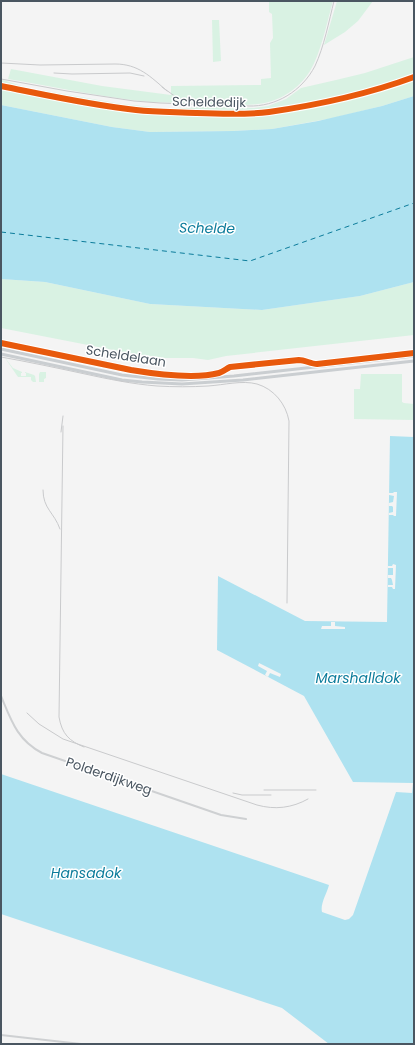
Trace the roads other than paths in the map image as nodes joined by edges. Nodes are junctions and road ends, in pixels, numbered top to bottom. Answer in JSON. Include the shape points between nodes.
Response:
{"nodes":[{"id":1,"x":414,"y":77,"type":"edge"},
{"id":2,"x":1,"y":86,"type":"edge"},
{"id":3,"x":1,"y":349,"type":"edge"},
{"id":4,"x":10,"y":350,"type":"junction"},
{"id":5,"x":1,"y":354,"type":"edge"},
{"id":6,"x":9,"y":355,"type":"junction"},
{"id":7,"x":414,"y":356,"type":"edge"},
{"id":8,"x":53,"y":360,"type":"junction"},
{"id":9,"x":414,"y":361,"type":"edge"},
{"id":10,"x":55,"y":365,"type":"junction"},
{"id":11,"x":307,"y":368,"type":"junction"},
{"id":12,"x":262,"y":373,"type":"junction"},
{"id":13,"x":307,"y":373,"type":"junction"},
{"id":14,"x":234,"y":376,"type":"junction"},
{"id":15,"x":262,"y":378,"type":"junction"},
{"id":16,"x":235,"y":380,"type":"junction"},
{"id":17,"x":1,"y":696,"type":"edge"},
{"id":18,"x":246,"y":819,"type":"dead end"},
{"id":19,"x":1,"y":1035,"type":"edge"},
{"id":20,"x":81,"y":1044,"type":"edge"}],
"edges":[{"from":1,"to":2,"type":"street","name":"Scheldedijk","via":[[378,89],[269,112],[218,114],[135,110]]},
{"from":3,"to":4,"type":"main road","name":"Scheldelaan"},
{"from":4,"to":6,"type":"main road"},
{"from":4,"to":8,"type":"main road","name":"Scheldelaan"},
{"from":5,"to":6,"type":"main road","name":"Scheldelaan"},
{"from":6,"to":10,"type":"main road","name":"Scheldelaan"},
{"from":7,"to":11,"type":"main road","name":"Scheldelaan"},
{"from":8,"to":10,"type":"main road"},
{"from":8,"to":14,"type":"main road","name":"Scheldelaan","via":[[122,375],[158,379]]},
{"from":9,"to":13,"type":"main road","name":"Scheldelaan"},
{"from":10,"to":16,"type":"main road","name":"Scheldelaan","via":[[142,382],[182,384]]},
{"from":11,"to":12,"type":"main road","name":"Scheldelaan"},
{"from":11,"to":13,"type":"main road"},
{"from":12,"to":14,"type":"main road","name":"Scheldelaan"},
{"from":12,"to":15,"type":"main road"},
{"from":13,"to":15,"type":"main road","name":"Scheldelaan"},
{"from":14,"to":16,"type":"main road"},
{"from":15,"to":16,"type":"main road","name":"Scheldelaan"},
{"from":17,"to":18,"type":"street","name":"Polderdijkweg","via":[[15,728],[36,750],[221,815]]},
{"from":19,"to":20,"type":"street"}]}
